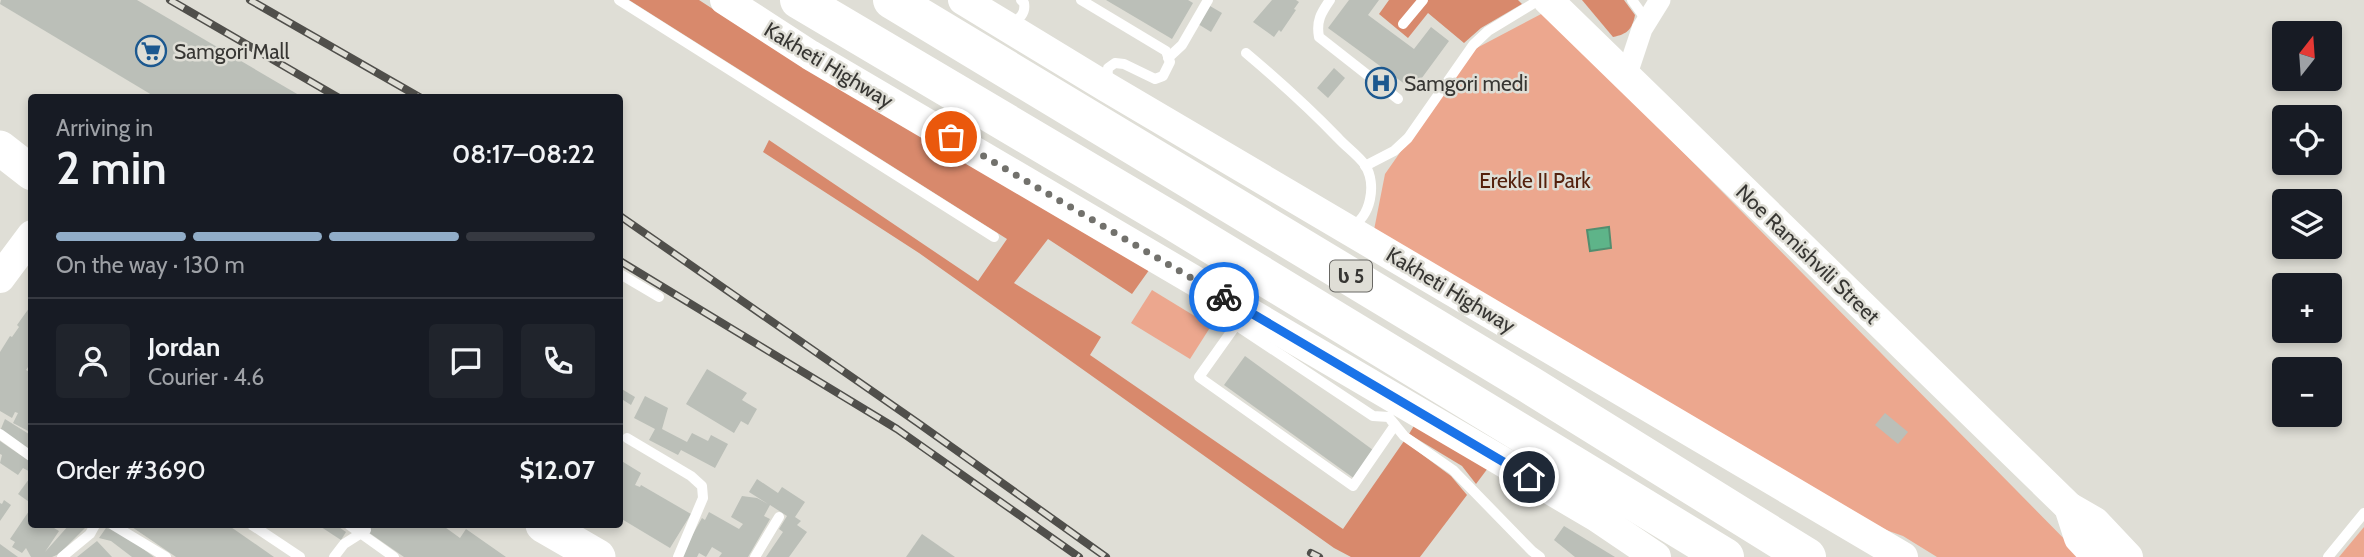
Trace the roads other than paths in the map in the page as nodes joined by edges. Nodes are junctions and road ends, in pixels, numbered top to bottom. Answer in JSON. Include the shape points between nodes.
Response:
{"nodes":[{"id":1,"x":619,"y":0,"type":"edge"},
{"id":2,"x":726,"y":0,"type":"edge"},
{"id":3,"x":799,"y":0,"type":"edge"},
{"id":4,"x":892,"y":0,"type":"edge"},
{"id":5,"x":963,"y":0,"type":"edge"},
{"id":6,"x":1021,"y":0,"type":"edge"},
{"id":7,"x":1081,"y":0,"type":"edge"},
{"id":8,"x":1208,"y":0,"type":"edge"},
{"id":9,"x":1330,"y":0,"type":"edge"},
{"id":10,"x":1423,"y":0,"type":"edge"},
{"id":11,"x":1539,"y":0,"type":"edge"},
{"id":12,"x":1548,"y":0,"type":"edge"},
{"id":13,"x":1632,"y":0,"type":"edge"},
{"id":14,"x":1660,"y":0,"type":"edge"},
{"id":15,"x":1647,"y":21,"type":"junction"},
{"id":16,"x":1003,"y":24,"type":"junction"},
{"id":17,"x":1402,"y":24,"type":"dead end"},
{"id":18,"x":1246,"y":53,"type":"dead end"},
{"id":19,"x":1168,"y":58,"type":"junction"},
{"id":20,"x":1626,"y":77,"type":"junction"},
{"id":21,"x":1108,"y":88,"type":"junction"},
{"id":22,"x":1398,"y":99,"type":"dead end"},
{"id":23,"x":0,"y":134,"type":"edge"},
{"id":24,"x":28,"y":148,"type":"edge"},
{"id":25,"x":0,"y":149,"type":"edge"},
{"id":26,"x":1365,"y":166,"type":"junction"},
{"id":27,"x":28,"y":170,"type":"edge"},
{"id":28,"x":1346,"y":228,"type":"junction"},
{"id":29,"x":994,"y":237,"type":"dead end"},
{"id":30,"x":28,"y":240,"type":"edge"},
{"id":31,"x":3,"y":268,"type":"edge"},
{"id":32,"x":623,"y":276,"type":"edge"},
{"id":33,"x":659,"y":298,"type":"dead end"},
{"id":34,"x":1392,"y":413,"type":"junction"},
{"id":35,"x":0,"y":434,"type":"edge"},
{"id":36,"x":627,"y":438,"type":"dead end"},
{"id":37,"x":28,"y":454,"type":"edge"},
{"id":38,"x":2069,"y":507,"type":"junction"},
{"id":39,"x":2364,"y":513,"type":"edge"},
{"id":40,"x":779,"y":517,"type":"dead end"},
{"id":41,"x":93,"y":528,"type":"edge"},
{"id":42,"x":118,"y":528,"type":"edge"},
{"id":43,"x":256,"y":528,"type":"edge"},
{"id":44,"x":355,"y":528,"type":"edge"},
{"id":45,"x":547,"y":528,"type":"edge"},
{"id":46,"x":363,"y":532,"type":"junction"},
{"id":47,"x":62,"y":557,"type":"edge"},
{"id":48,"x":166,"y":557,"type":"edge"},
{"id":49,"x":300,"y":557,"type":"edge"},
{"id":50,"x":334,"y":557,"type":"edge"},
{"id":51,"x":394,"y":557,"type":"edge"},
{"id":52,"x":598,"y":557,"type":"edge"},
{"id":53,"x":678,"y":557,"type":"edge"},
{"id":54,"x":755,"y":557,"type":"edge"},
{"id":55,"x":1540,"y":557,"type":"edge"},
{"id":56,"x":1656,"y":557,"type":"edge"},
{"id":57,"x":1725,"y":557,"type":"edge"},
{"id":58,"x":1807,"y":557,"type":"edge"},
{"id":59,"x":1903,"y":557,"type":"edge"},
{"id":60,"x":2097,"y":557,"type":"edge"},
{"id":61,"x":2128,"y":557,"type":"edge"},
{"id":62,"x":2328,"y":557,"type":"edge"}],
"edges":[{"from":1,"to":29,"type":"lane"},
{"from":2,"to":34,"type":"street","name":"Kakheti Highway"},
{"from":3,"to":57,"type":"highway","name":"Kakheti Highway","number":"ს 5"},
{"from":4,"to":58,"type":"highway","name":"Kakheti Highway","number":"ს 5"},
{"from":5,"to":16,"type":"street","name":"Kakheti Highway"},
{"from":6,"to":16,"type":"lane","via":[[1023,13],[1016,22]]},
{"from":7,"to":19,"type":"lane","via":[[1166,51]]},
{"from":8,"to":19,"type":"lane","via":[[1182,45]]},
{"from":9,"to":22,"type":"lane","via":[[1320,14],[1319,37]]},
{"from":10,"to":17,"type":"lane"},
{"from":11,"to":26,"type":"lane","via":[[1473,45],[1408,138]]},
{"from":12,"to":20,"type":"street","name":"Noe Ramishvili Street"},
{"from":13,"to":15,"type":"lane"},
{"from":14,"to":15,"type":"street"},
{"from":15,"to":20,"type":"street"},
{"from":16,"to":21,"type":"street","name":"Kakheti Highway"},
{"from":18,"to":26,"type":"lane","via":[[1303,102]]},
{"from":19,"to":21,"type":"lane","via":[[1167,70],[1155,79],[1115,62],[1108,68]]},
{"from":20,"to":38,"type":"street","name":"Noe Ramishvili Street"},
{"from":21,"to":28,"type":"street","name":"Kakheti Highway"},
{"from":23,"to":24,"type":"main road"},
{"from":25,"to":27,"type":"main road"},
{"from":26,"to":28,"type":"lane","via":[[1371,195],[1366,213],[1354,227]]},
{"from":28,"to":59,"type":"street","name":"Kakheti Highway"},
{"from":30,"to":31,"type":"street"},
{"from":32,"to":33,"type":"lane"},
{"from":34,"to":34,"type":"lane","via":[[1353,486],[1199,377],[1236,325],[1373,416]]},
{"from":34,"to":55,"type":"lane","via":[[1404,436],[1453,470]]},
{"from":34,"to":56,"type":"street","name":"Kakheti Highway","via":[[1597,517]]},
{"from":35,"to":37,"type":"lane"},
{"from":36,"to":53,"type":"lane","via":[[702,486],[703,498]]},
{"from":38,"to":60,"type":"street","name":"Noe Ramishvili Street","via":[[2079,538]]},
{"from":38,"to":61,"type":"street","name":"Noe Ramishvili Street","via":[[2095,522]]},
{"from":39,"to":62,"type":"lane"},
{"from":40,"to":54,"type":"lane"},
{"from":41,"to":47,"type":"lane"},
{"from":42,"to":48,"type":"lane"},
{"from":43,"to":49,"type":"lane"},
{"from":44,"to":46,"type":"lane"},
{"from":45,"to":52,"type":"main road"},
{"from":46,"to":50,"type":"lane"},
{"from":46,"to":51,"type":"lane"}]}
